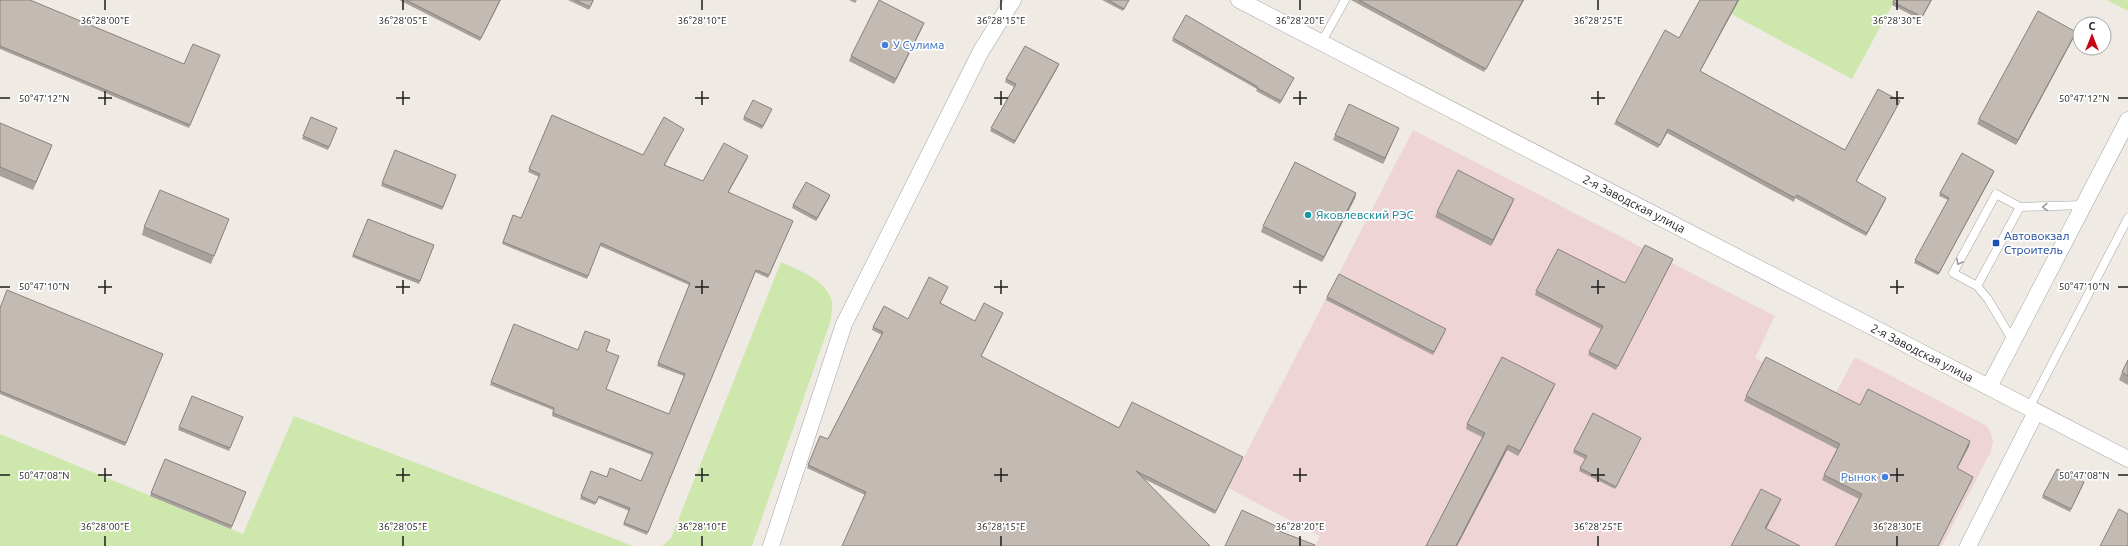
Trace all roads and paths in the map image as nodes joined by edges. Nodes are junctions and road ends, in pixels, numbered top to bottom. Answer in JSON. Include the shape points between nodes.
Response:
{"nodes":[{"id":1,"x":1013,"y":0,"type":"edge"},
{"id":2,"x":1239,"y":0,"type":"edge"},
{"id":3,"x":1345,"y":0,"type":"edge"},
{"id":4,"x":1257,"y":4,"type":"edge"},
{"id":5,"x":1321,"y":43,"type":"junction"},
{"id":6,"x":2128,"y":120,"type":"edge"},
{"id":7,"x":2084,"y":205,"type":"junction"},
{"id":8,"x":2020,"y":208,"type":"junction"},
{"id":9,"x":2128,"y":218,"type":"edge"},
{"id":10,"x":1977,"y":286,"type":"junction"},
{"id":11,"x":2013,"y":340,"type":"junction"},
{"id":12,"x":1989,"y":387,"type":"junction"},
{"id":13,"x":2033,"y":410,"type":"junction"},
{"id":14,"x":2128,"y":459,"type":"edge"},
{"id":15,"x":771,"y":546,"type":"edge"},
{"id":16,"x":1968,"y":546,"type":"edge"}],
"edges":[{"from":1,"to":15,"type":"street","via":[[981,51],[844,324]]},
{"from":2,"to":4,"type":"street","name":"2-я Заводская улица"},
{"from":3,"to":5,"type":"lane"},
{"from":4,"to":5,"type":"street","name":"2-я Заводская улица"},
{"from":5,"to":12,"type":"street","name":"2-я Заводская улица"},
{"from":6,"to":7,"type":"street"},
{"from":7,"to":8,"type":"lane","one_way":true},
{"from":7,"to":11,"type":"street"},
{"from":8,"to":10,"type":"lane"},
{"from":8,"to":10,"type":"lane","one_way":true,"via":[[1996,194],[1953,273]]},
{"from":9,"to":13,"type":"lane"},
{"from":10,"to":11,"type":"lane"},
{"from":11,"to":12,"type":"street"},
{"from":12,"to":13,"type":"street","name":"2-я Заводская улица"},
{"from":13,"to":14,"type":"street","name":"2-я Заводская улица"},
{"from":13,"to":16,"type":"street"}]}
